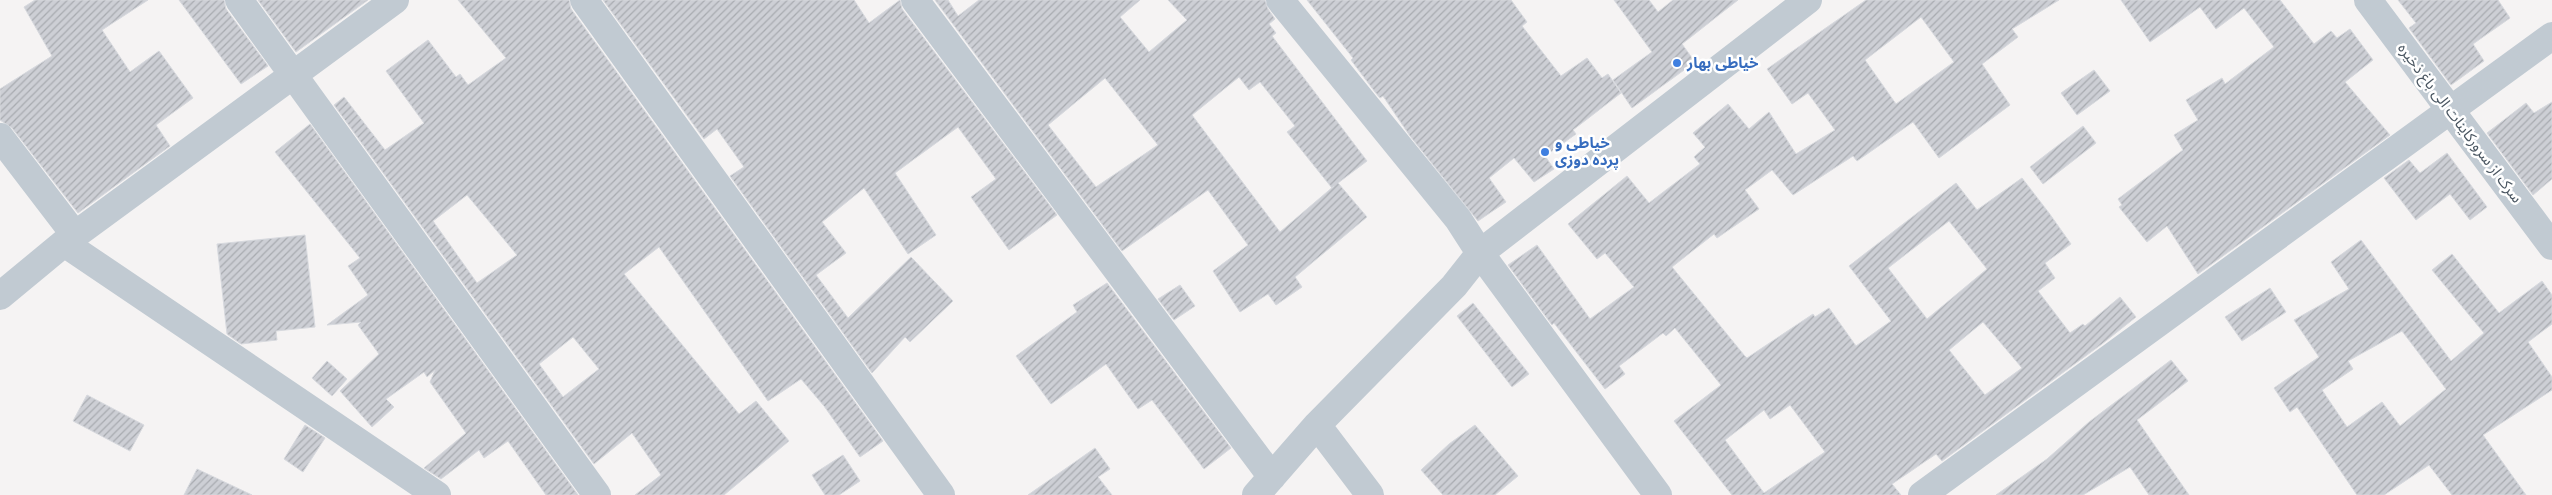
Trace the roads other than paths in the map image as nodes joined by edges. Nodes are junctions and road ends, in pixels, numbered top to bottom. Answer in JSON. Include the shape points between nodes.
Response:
{"nodes":[{"id":1,"x":239,"y":0,"type":"edge"},
{"id":2,"x":395,"y":0,"type":"edge"},
{"id":3,"x":584,"y":0,"type":"edge"},
{"id":4,"x":915,"y":0,"type":"edge"},
{"id":5,"x":1280,"y":0,"type":"edge"},
{"id":6,"x":1808,"y":0,"type":"edge"},
{"id":7,"x":2368,"y":0,"type":"edge"},
{"id":8,"x":2552,"y":36,"type":"edge"},
{"id":9,"x":292,"y":75,"type":"junction"},
{"id":10,"x":2452,"y":112,"type":"junction"},
{"id":11,"x":0,"y":137,"type":"edge"},
{"id":12,"x":70,"y":239,"type":"junction"},
{"id":13,"x":2552,"y":246,"type":"edge"},
{"id":14,"x":1480,"y":253,"type":"junction"},
{"id":15,"x":0,"y":296,"type":"edge"},
{"id":16,"x":1317,"y":425,"type":"junction"},
{"id":17,"x":1264,"y":486,"type":"edge"},
{"id":18,"x":437,"y":495,"type":"edge"},
{"id":19,"x":597,"y":495,"type":"edge"},
{"id":20,"x":941,"y":495,"type":"edge"},
{"id":21,"x":1370,"y":495,"type":"edge"},
{"id":22,"x":1658,"y":495,"type":"edge"},
{"id":23,"x":1922,"y":495,"type":"edge"}],
"edges":[{"from":1,"to":9,"type":"street"},
{"from":2,"to":9,"type":"street"},
{"from":3,"to":20,"type":"street"},
{"from":4,"to":17,"type":"street"},
{"from":5,"to":14,"type":"street","via":[[1458,219]]},
{"from":6,"to":14,"type":"street"},
{"from":7,"to":10,"type":"street","name":"سرک از سرورکاینات الی باغ ذخیره"},
{"from":8,"to":10,"type":"street"},
{"from":9,"to":12,"type":"street"},
{"from":9,"to":19,"type":"street"},
{"from":10,"to":13,"type":"street","name":"سرک از سرورکاینات الی باغ ذخیره"},
{"from":10,"to":23,"type":"street"},
{"from":11,"to":12,"type":"street"},
{"from":12,"to":15,"type":"street"},
{"from":12,"to":18,"type":"street"},
{"from":14,"to":16,"type":"street","via":[[1454,286]]},
{"from":14,"to":22,"type":"street"},
{"from":16,"to":17,"type":"street"},
{"from":16,"to":21,"type":"street"}]}
